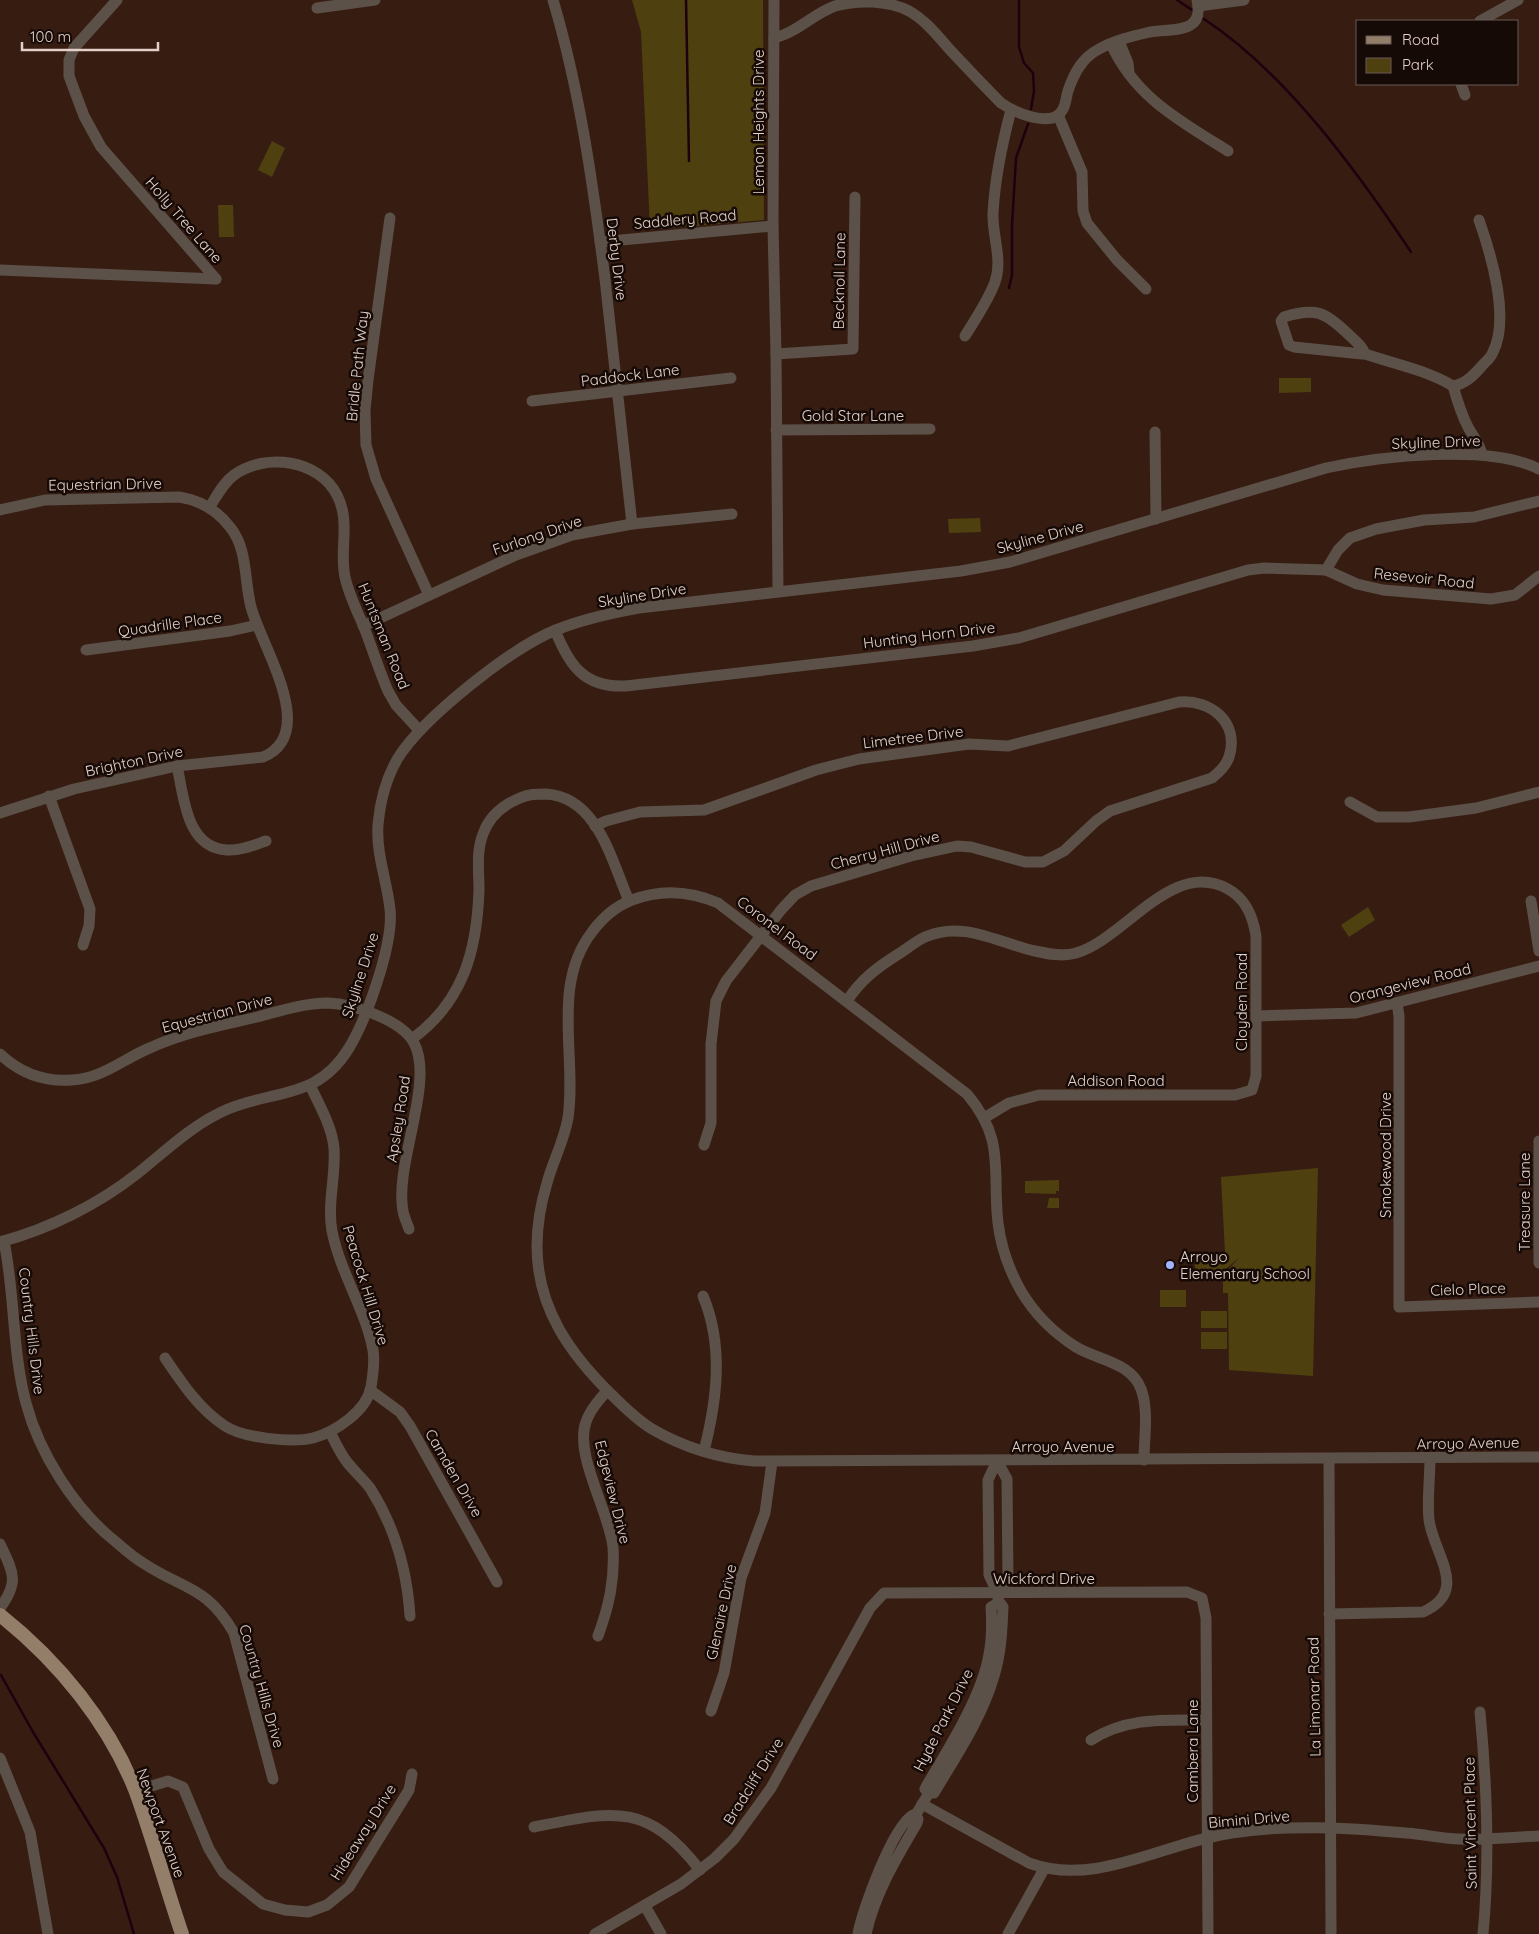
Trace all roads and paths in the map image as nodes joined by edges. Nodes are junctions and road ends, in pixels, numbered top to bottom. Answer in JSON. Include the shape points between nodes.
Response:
{"nodes":[{"id":1,"x":117,"y":0,"type":"edge"},
{"id":2,"x":375,"y":0,"type":"edge"},
{"id":3,"x":553,"y":0,"type":"edge"},
{"id":4,"x":774,"y":0,"type":"edge"},
{"id":5,"x":1244,"y":0,"type":"edge"},
{"id":6,"x":1518,"y":0,"type":"edge"},
{"id":7,"x":1198,"y":3,"type":"edge"},
{"id":8,"x":317,"y":8,"type":"dead end"},
{"id":9,"x":1482,"y":20,"type":"edge"},
{"id":10,"x":774,"y":38,"type":"junction"},
{"id":11,"x":1115,"y":42,"type":"junction"},
{"id":12,"x":1011,"y":110,"type":"junction"},
{"id":13,"x":1058,"y":115,"type":"junction"},
{"id":14,"x":1228,"y":151,"type":"dead end"},
{"id":15,"x":855,"y":197,"type":"dead end"},
{"id":16,"x":390,"y":218,"type":"dead end"},
{"id":17,"x":1479,"y":220,"type":"dead end"},
{"id":18,"x":773,"y":226,"type":"junction"},
{"id":19,"x":600,"y":242,"type":"junction"},
{"id":20,"x":0,"y":270,"type":"edge"},
{"id":21,"x":1146,"y":289,"type":"dead end"},
{"id":22,"x":964,"y":336,"type":"dead end"},
{"id":23,"x":776,"y":354,"type":"junction"},
{"id":24,"x":1365,"y":354,"type":"junction"},
{"id":25,"x":731,"y":378,"type":"dead end"},
{"id":26,"x":1453,"y":386,"type":"junction"},
{"id":27,"x":618,"y":391,"type":"junction"},
{"id":28,"x":532,"y":401,"type":"dead end"},
{"id":29,"x":930,"y":429,"type":"dead end"},
{"id":30,"x":776,"y":430,"type":"junction"},
{"id":31,"x":1155,"y":432,"type":"dead end"},
{"id":32,"x":1482,"y":455,"type":"junction"},
{"id":33,"x":1539,"y":469,"type":"edge"},
{"id":34,"x":1539,"y":501,"type":"edge"},
{"id":35,"x":209,"y":508,"type":"junction"},
{"id":36,"x":0,"y":510,"type":"edge"},
{"id":37,"x":732,"y":514,"type":"dead end"},
{"id":38,"x":1156,"y":518,"type":"junction"},
{"id":39,"x":632,"y":524,"type":"junction"},
{"id":40,"x":1326,"y":570,"type":"junction"},
{"id":41,"x":1539,"y":576,"type":"edge"},
{"id":42,"x":778,"y":592,"type":"junction"},
{"id":43,"x":429,"y":595,"type":"junction"},
{"id":44,"x":257,"y":624,"type":"junction"},
{"id":45,"x":363,"y":626,"type":"junction"},
{"id":46,"x":555,"y":630,"type":"junction"},
{"id":47,"x":86,"y":650,"type":"dead end"},
{"id":48,"x":1229,"y":728,"type":"joint"},
{"id":49,"x":419,"y":730,"type":"junction"},
{"id":50,"x":276,"y":751,"type":"joint"},
{"id":51,"x":178,"y":766,"type":"junction"},
{"id":52,"x":1539,"y":792,"type":"edge"},
{"id":53,"x":49,"y":796,"type":"junction"},
{"id":54,"x":1350,"y":802,"type":"dead end"},
{"id":55,"x":0,"y":813,"type":"edge"},
{"id":56,"x":595,"y":826,"type":"junction"},
{"id":57,"x":266,"y":841,"type":"dead end"},
{"id":58,"x":629,"y":901,"type":"junction"},
{"id":59,"x":1530,"y":901,"type":"dead end"},
{"id":60,"x":761,"y":934,"type":"junction"},
{"id":61,"x":83,"y":946,"type":"dead end"},
{"id":62,"x":1539,"y":951,"type":"edge"},
{"id":63,"x":1539,"y":966,"type":"edge"},
{"id":64,"x":847,"y":1001,"type":"junction"},
{"id":65,"x":1397,"y":1003,"type":"junction"},
{"id":66,"x":365,"y":1012,"type":"junction"},
{"id":67,"x":1257,"y":1016,"type":"junction"},
{"id":68,"x":412,"y":1039,"type":"junction"},
{"id":69,"x":0,"y":1054,"type":"edge"},
{"id":70,"x":310,"y":1085,"type":"junction"},
{"id":71,"x":1252,"y":1090,"type":"joint"},
{"id":72,"x":984,"y":1118,"type":"junction"},
{"id":73,"x":1539,"y":1141,"type":"edge"},
{"id":74,"x":704,"y":1145,"type":"dead end"},
{"id":75,"x":409,"y":1229,"type":"dead end"},
{"id":76,"x":2,"y":1242,"type":"edge"},
{"id":77,"x":1539,"y":1263,"type":"edge"},
{"id":78,"x":703,"y":1296,"type":"dead end"},
{"id":79,"x":1539,"y":1302,"type":"edge"},
{"id":80,"x":1398,"y":1307,"type":"joint"},
{"id":81,"x":165,"y":1358,"type":"dead end"},
{"id":82,"x":370,"y":1390,"type":"junction"},
{"id":83,"x":607,"y":1391,"type":"junction"},
{"id":84,"x":330,"y":1432,"type":"junction"},
{"id":85,"x":704,"y":1451,"type":"junction"},
{"id":86,"x":1539,"y":1457,"type":"edge"},
{"id":87,"x":1430,"y":1458,"type":"junction"},
{"id":88,"x":1328,"y":1459,"type":"junction"},
{"id":89,"x":1144,"y":1460,"type":"junction"},
{"id":90,"x":997,"y":1461,"type":"junction"},
{"id":91,"x":772,"y":1462,"type":"junction"},
{"id":92,"x":0,"y":1544,"type":"edge"},
{"id":93,"x":497,"y":1582,"type":"dead end"},
{"id":94,"x":884,"y":1593,"type":"joint"},
{"id":95,"x":998,"y":1598,"type":"junction"},
{"id":96,"x":1202,"y":1598,"type":"joint"},
{"id":97,"x":0,"y":1608,"type":"edge"},
{"id":98,"x":1328,"y":1614,"type":"junction"},
{"id":99,"x":0,"y":1615,"type":"edge"},
{"id":100,"x":410,"y":1616,"type":"dead end"},
{"id":101,"x":598,"y":1636,"type":"dead end"},
{"id":102,"x":711,"y":1711,"type":"dead end"},
{"id":103,"x":1480,"y":1712,"type":"dead end"},
{"id":104,"x":1206,"y":1720,"type":"junction"},
{"id":105,"x":1091,"y":1740,"type":"dead end"},
{"id":106,"x":0,"y":1758,"type":"edge"},
{"id":107,"x":412,"y":1774,"type":"dead end"},
{"id":108,"x":273,"y":1779,"type":"dead end"},
{"id":109,"x":135,"y":1792,"type":"junction"},
{"id":110,"x":922,"y":1804,"type":"junction"},
{"id":111,"x":915,"y":1816,"type":"junction"},
{"id":112,"x":534,"y":1827,"type":"dead end"},
{"id":113,"x":1331,"y":1829,"type":"junction"},
{"id":114,"x":1207,"y":1836,"type":"junction"},
{"id":115,"x":1539,"y":1836,"type":"edge"},
{"id":116,"x":1486,"y":1839,"type":"junction"},
{"id":117,"x":1044,"y":1869,"type":"junction"},
{"id":118,"x":700,"y":1870,"type":"junction"},
{"id":119,"x":644,"y":1906,"type":"junction"},
{"id":120,"x":48,"y":1934,"type":"edge"},
{"id":121,"x":182,"y":1934,"type":"edge"},
{"id":122,"x":595,"y":1934,"type":"edge"},
{"id":123,"x":661,"y":1934,"type":"edge"},
{"id":124,"x":858,"y":1934,"type":"edge"},
{"id":125,"x":866,"y":1934,"type":"edge"},
{"id":126,"x":1008,"y":1934,"type":"edge"},
{"id":127,"x":1208,"y":1934,"type":"edge"},
{"id":128,"x":1331,"y":1934,"type":"edge"},
{"id":129,"x":1483,"y":1934,"type":"edge"}],
"edges":[{"from":1,"to":20,"type":"street","name":"Holly Tree Lane","via":[[74,48],[69,60],[69,76],[84,116],[101,147],[216,279]]},
{"from":2,"to":8,"type":"street"},
{"from":3,"to":19,"type":"street","name":"Derby Drive","via":[[574,82]]},
{"from":4,"to":10,"type":"street"},
{"from":5,"to":7,"type":"street"},
{"from":6,"to":9,"type":"street"},
{"from":7,"to":11,"type":"street","via":[[1195,20],[1186,28]]},
{"from":10,"to":12,"type":"street","name":"Lemon Heights Drive","via":[[847,2],[874,1],[899,7],[928,26]]},
{"from":10,"to":18,"type":"street","name":"Lemon Heights Drive"},
{"from":11,"to":13,"type":"street","via":[[1083,60]]},
{"from":11,"to":14,"type":"street","via":[[1121,66],[1146,94]]},
{"from":12,"to":13,"type":"street","name":"Lemon Heights Drive","via":[[1040,119]]},
{"from":12,"to":22,"type":"street","via":[[999,155],[994,206],[998,266],[995,281]]},
{"from":13,"to":21,"type":"street","via":[[1082,172],[1083,211],[1087,223]]},
{"from":15,"to":23,"type":"street","name":"Becknoll Lane","via":[[853,349]]},
{"from":16,"to":43,"type":"street","name":"Bridle Path Way","via":[[368,380],[366,445],[376,479]]},
{"from":17,"to":26,"type":"street","via":[[1495,270],[1499,327],[1492,354],[1476,373],[1461,385]]},
{"from":18,"to":19,"type":"street","name":"Saddlery Road"},
{"from":18,"to":23,"type":"street","name":"Lemon Heights Drive"},
{"from":19,"to":27,"type":"street","name":"Derby Drive"},
{"from":23,"to":30,"type":"street","name":"Lemon Heights Drive"},
{"from":24,"to":24,"type":"street","via":[[1356,340],[1330,316],[1297,312],[1284,316],[1281,321],[1289,345],[1294,347]]},
{"from":24,"to":26,"type":"street","via":[[1433,374]]},
{"from":25,"to":27,"type":"street","name":"Paddock Lane"},
{"from":26,"to":32,"type":"street","via":[[1458,407],[1480,445]]},
{"from":27,"to":28,"type":"street","name":"Paddock Lane"},
{"from":27,"to":39,"type":"street","name":"Derby Drive"},
{"from":29,"to":30,"type":"street","name":"Gold Star Lane"},
{"from":30,"to":42,"type":"street","name":"Lemon Heights Drive"},
{"from":31,"to":38,"type":"street"},
{"from":32,"to":33,"type":"street","name":"Skyline Drive","via":[[1518,460]]},
{"from":32,"to":38,"type":"street","name":"Skyline Drive","via":[[1343,464]]},
{"from":34,"to":40,"type":"street","via":[[1474,518],[1424,520],[1376,529],[1350,538]]},
{"from":35,"to":36,"type":"street","name":"Equestrian Drive","via":[[179,497],[45,500]]},
{"from":35,"to":44,"type":"street","name":"Equestrian Drive","via":[[230,527],[240,544],[248,594]]},
{"from":35,"to":45,"type":"street","name":"Huntsman Road","via":[[224,484],[256,464],[285,462],[300,465],[325,479],[340,502],[346,534],[344,575]]},
{"from":37,"to":39,"type":"street","name":"Furlong Drive"},
{"from":38,"to":42,"type":"street","name":"Skyline Drive","via":[[1033,556],[992,565]]},
{"from":39,"to":43,"type":"street","name":"Furlong Drive","via":[[572,535],[516,554]]},
{"from":40,"to":41,"type":"street","name":"Resevoir Road","via":[[1357,584],[1384,590],[1491,599],[1515,595]]},
{"from":40,"to":46,"type":"street","name":"Hunting Horn Drive","via":[[1248,570],[1019,638],[626,686],[606,686],[582,674],[567,658]]},
{"from":42,"to":46,"type":"street","name":"Skyline Drive","via":[[616,612]]},
{"from":43,"to":45,"type":"street","name":"Furlong Drive"},
{"from":44,"to":47,"type":"street","name":"Quadrille Place","via":[[230,631]]},
{"from":44,"to":50,"type":"street","name":"Equestrian Drive","via":[[287,705],[288,724],[284,740]]},
{"from":45,"to":49,"type":"street","name":"Huntsman Road","via":[[388,691]]},
{"from":46,"to":49,"type":"street","name":"Skyline Drive","via":[[500,663]]},
{"from":48,"to":56,"type":"street","name":"Limetree Drive","via":[[1220,714],[1206,705],[1193,701],[1179,702],[1008,746],[969,744],[859,759],[816,770],[704,810],[640,812]]},
{"from":48,"to":60,"type":"street","name":"Cherry Hill Drive","via":[[1229,757],[1212,778],[1110,811],[1055,857],[1043,862],[1025,862],[957,846],[911,856],[811,886],[791,898]]},
{"from":49,"to":66,"type":"street","name":"Skyline Drive","via":[[394,764],[381,804],[378,839],[391,923],[387,952]]},
{"from":50,"to":51,"type":"street","name":"Brighton Drive","via":[[263,757]]},
{"from":51,"to":53,"type":"street","name":"Brighton Drive"},
{"from":51,"to":57,"type":"street","via":[[189,820],[205,841],[216,848],[228,850]]},
{"from":52,"to":54,"type":"street","via":[[1476,808],[1409,816],[1377,817]]},
{"from":53,"to":55,"type":"street","name":"Brighton Drive"},
{"from":53,"to":61,"type":"street","via":[[90,909],[90,926]]},
{"from":56,"to":58,"type":"street"},
{"from":56,"to":68,"type":"street","via":[[589,816],[572,802],[548,794],[522,797],[496,813],[480,844],[478,906],[464,974],[443,1013]]},
{"from":58,"to":60,"type":"street","name":"Coronel Road","via":[[677,892],[705,897],[730,910]]},
{"from":58,"to":83,"type":"street","name":"Coronel Road","via":[[598,924],[586,939],[571,971],[571,1093],[567,1120],[547,1183],[537,1248],[542,1282],[558,1328],[578,1360]]},
{"from":59,"to":62,"type":"street"},
{"from":60,"to":64,"type":"street","name":"Coronel Road"},
{"from":60,"to":74,"type":"street","name":"Cherry Hill Drive","via":[[726,981],[716,1001],[711,1044],[711,1123]]},
{"from":63,"to":65,"type":"street","name":"Orangeview Road"},
{"from":64,"to":67,"type":"street","name":"Cloyden Road","via":[[859,983],[873,971],[924,938],[941,932],[970,931],[1046,953],[1076,953],[1110,936],[1166,892],[1200,882],[1216,884],[1238,895],[1251,913],[1256,936]]},
{"from":64,"to":72,"type":"street","name":"Coronel Road","via":[[967,1094]]},
{"from":65,"to":67,"type":"street","name":"Orangeview Road","via":[[1341,1015]]},
{"from":65,"to":80,"type":"street","name":"Smokewood Drive","via":[[1400,1045]]},
{"from":66,"to":68,"type":"street","via":[[392,1023]]},
{"from":66,"to":69,"type":"street","name":"Equestrian Drive","via":[[328,1003],[289,1009],[180,1036],[150,1047],[95,1075],[74,1080],[51,1080],[34,1075],[19,1069]]},
{"from":66,"to":70,"type":"street","name":"Skyline Drive","via":[[342,1059]]},
{"from":67,"to":71,"type":"street","name":"Cloyden Road","via":[[1256,1076]]},
{"from":68,"to":75,"type":"street","name":"Apsley Road","via":[[421,1067],[403,1184],[402,1210]]},
{"from":70,"to":76,"type":"street","name":"Skyline Drive","via":[[289,1094],[240,1104],[210,1118],[181,1136],[137,1174],[103,1197],[68,1216]]},
{"from":70,"to":82,"type":"street","name":"Peacock Hill Drive","via":[[333,1139],[332,1230],[372,1350]]},
{"from":71,"to":72,"type":"street","name":"Addison Road","via":[[1235,1095],[1040,1095],[1009,1103]]},
{"from":72,"to":89,"type":"street","name":"Coronel Road","via":[[995,1148],[1001,1242],[1014,1278],[1034,1310],[1065,1339],[1090,1354],[1119,1365],[1134,1378],[1143,1397]]},
{"from":73,"to":77,"type":"street","name":"Treasure Lane"},
{"from":76,"to":108,"type":"street","name":"Country Hills Drive","via":[[26,1403],[52,1465],[86,1512],[112,1540],[142,1563],[197,1591],[225,1617],[234,1633]]},
{"from":78,"to":85,"type":"street","via":[[715,1334],[717,1382]]},
{"from":79,"to":80,"type":"street","name":"Cielo Place"},
{"from":81,"to":84,"type":"street","via":[[190,1394],[226,1427],[240,1433],[272,1438],[312,1438]]},
{"from":82,"to":84,"type":"street","via":[[360,1408]]},
{"from":82,"to":93,"type":"street","name":"Camden Drive","via":[[400,1412],[410,1426]]},
{"from":83,"to":85,"type":"street","name":"Arroyo Avenue","via":[[651,1428],[683,1445]]},
{"from":83,"to":101,"type":"street","name":"Edgeview Drive","via":[[593,1407],[583,1436],[585,1455],[607,1519],[612,1546],[610,1604]]},
{"from":84,"to":100,"type":"street","via":[[346,1462],[368,1486],[392,1532],[407,1582]]},
{"from":85,"to":91,"type":"street","name":"Arroyo Avenue","via":[[737,1460]]},
{"from":86,"to":87,"type":"street","name":"Arroyo Avenue"},
{"from":87,"to":88,"type":"street","name":"Arroyo Avenue"},
{"from":87,"to":98,"type":"street","via":[[1429,1518],[1432,1536],[1445,1568],[1447,1586],[1444,1598],[1423,1612]]},
{"from":88,"to":89,"type":"street","name":"Arroyo Avenue"},
{"from":88,"to":98,"type":"street","name":"La Limonar Road"},
{"from":89,"to":90,"type":"street","name":"Arroyo Avenue"},
{"from":90,"to":91,"type":"street","name":"Arroyo Avenue"},
{"from":90,"to":95,"type":"street","name":"Hyde Park Drive","via":[[988,1480],[988,1499],[989,1576]]},
{"from":90,"to":95,"type":"street","via":[[1007,1479],[1008,1489],[1008,1579]]},
{"from":91,"to":102,"type":"street","name":"Glenaire Drive","via":[[765,1513],[741,1578],[724,1673]]},
{"from":92,"to":97,"type":"street","via":[[14,1577],[11,1594]]},
{"from":94,"to":95,"type":"street","name":"Wickford Drive","via":[[933,1592]]},
{"from":94,"to":118,"type":"street","name":"Bradcliff Drive","via":[[870,1608],[753,1815],[725,1849]]},
{"from":95,"to":96,"type":"street","name":"Wickford Drive","via":[[1187,1592]]},
{"from":95,"to":110,"type":"street","name":"Hyde Park Drive","via":[[1003,1608],[1002,1640],[994,1677],[968,1735],[934,1793],[929,1793]]},
{"from":96,"to":104,"type":"street","name":"Cambera Lane","via":[[1206,1618]]},
{"from":98,"to":113,"type":"street","name":"La Limonar Road"},
{"from":99,"to":109,"type":"main road","name":"Newport Avenue","via":[[41,1651],[93,1713]]},
{"from":103,"to":116,"type":"street","name":"Saint Vincent Place","via":[[1485,1762]]},
{"from":104,"to":105,"type":"street","via":[[1143,1720],[1123,1725]]},
{"from":104,"to":114,"type":"street","name":"Cambera Lane"},
{"from":106,"to":120,"type":"street","via":[[30,1832]]},
{"from":107,"to":109,"type":"street","name":"Hideaway Drive","via":[[409,1790],[349,1887],[327,1905],[308,1912],[263,1904],[223,1872],[209,1849],[183,1787],[168,1780]]},
{"from":109,"to":121,"type":"main road","name":"Newport Avenue"},
{"from":110,"to":111,"type":"street","name":"Hyde Park Drive"},
{"from":110,"to":117,"type":"street","name":"Bimini Drive"},
{"from":111,"to":124,"type":"street","name":"Hyde Park Drive","via":[[910,1818],[896,1839],[874,1881],[861,1913]]},
{"from":111,"to":125,"type":"street","name":"Hyde Park Drive","via":[[917,1823],[886,1877]]},
{"from":112,"to":118,"type":"street","via":[[604,1814],[630,1817],[665,1832]]},
{"from":113,"to":114,"type":"street","name":"Bimini Drive","via":[[1260,1830]]},
{"from":113,"to":116,"type":"street","name":"Bimini Drive"},
{"from":113,"to":128,"type":"street","name":"La Limonar Road"},
{"from":114,"to":117,"type":"street","name":"Bimini Drive","via":[[1109,1866],[1068,1871]]},
{"from":114,"to":127,"type":"street","name":"Cambera Lane"},
{"from":115,"to":116,"type":"street","name":"Bimini Drive"},
{"from":116,"to":129,"type":"street","name":"Saint Vincent Place"},
{"from":117,"to":126,"type":"street"},
{"from":118,"to":119,"type":"street","name":"Bradcliff Drive"},
{"from":119,"to":122,"type":"street","name":"Bradcliff Drive"},
{"from":119,"to":123,"type":"street"}]}
